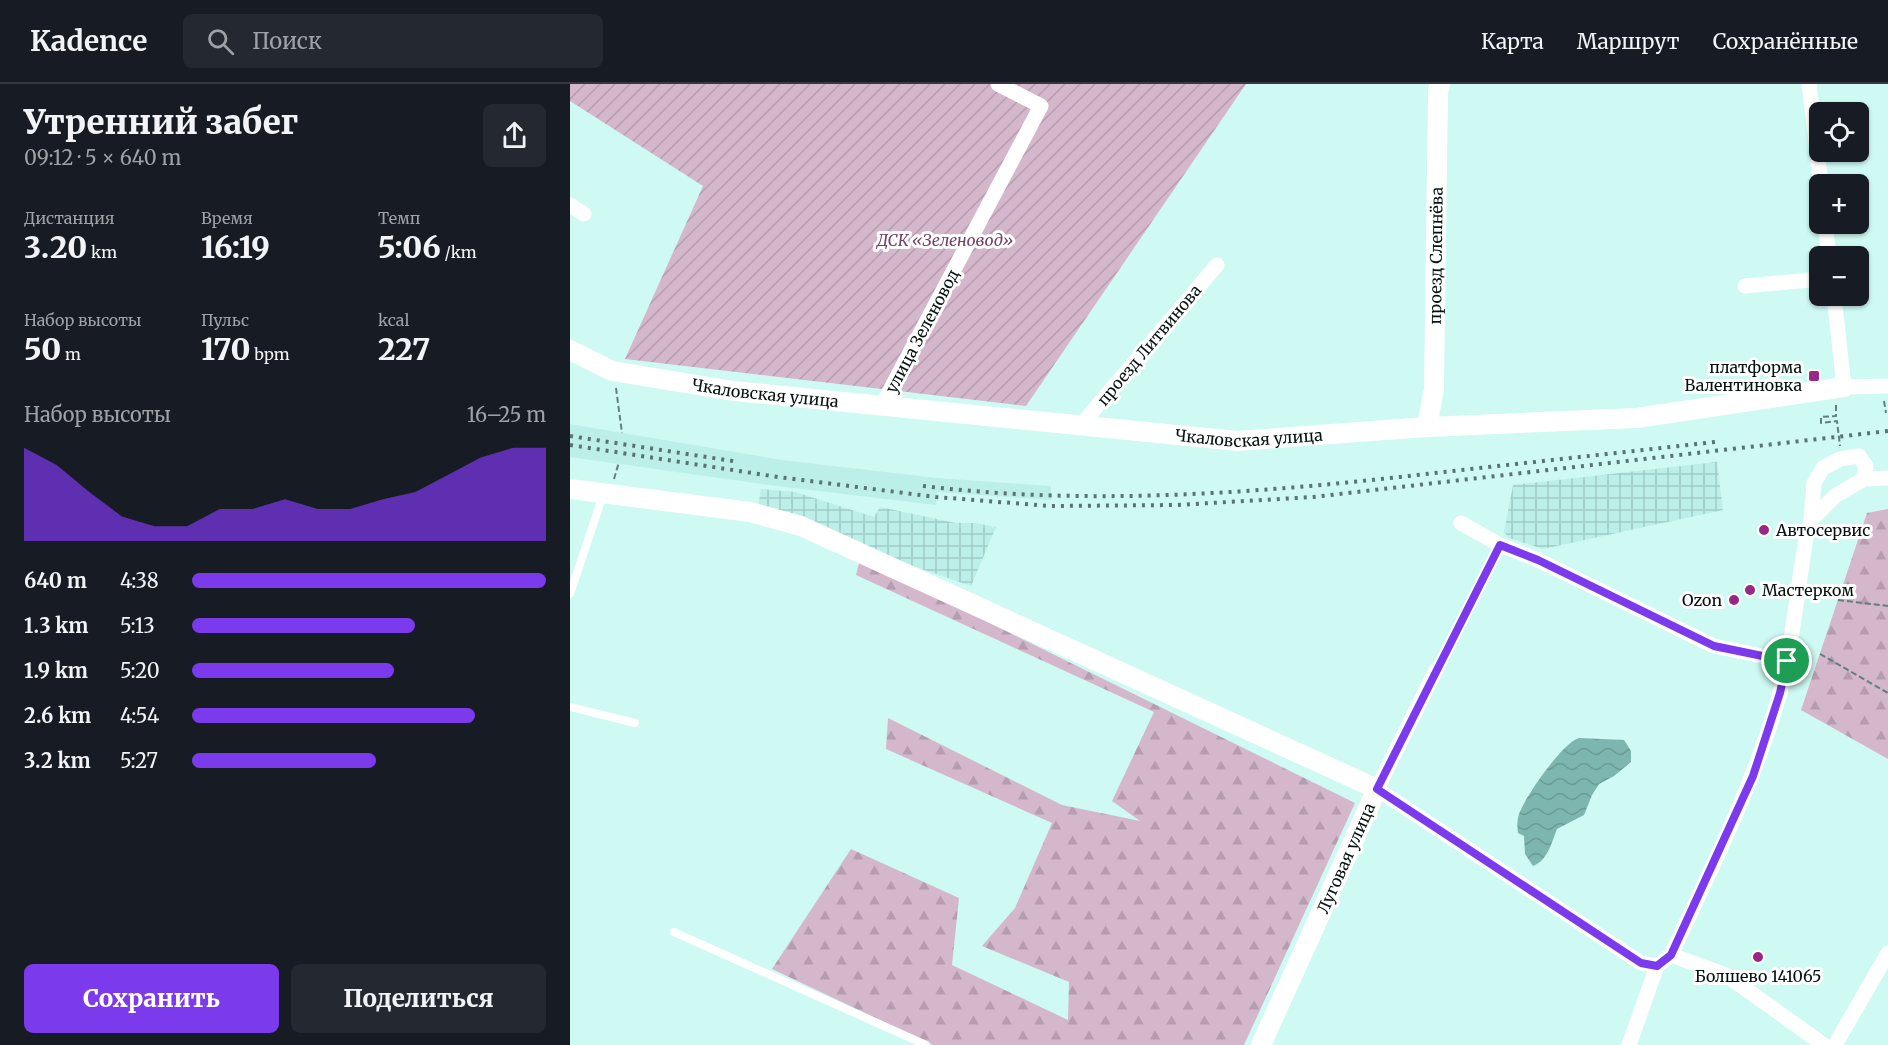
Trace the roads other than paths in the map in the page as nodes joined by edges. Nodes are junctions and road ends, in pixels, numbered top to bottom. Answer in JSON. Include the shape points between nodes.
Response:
{"nodes":[{"id":1,"x":998,"y":84,"type":"edge"},
{"id":2,"x":1440,"y":84,"type":"edge"},
{"id":3,"x":1809,"y":84,"type":"edge"},
{"id":4,"x":1820,"y":174,"type":"edge"},
{"id":5,"x":570,"y":205,"type":"edge"},
{"id":6,"x":584,"y":214,"type":"dead end"},
{"id":7,"x":1217,"y":265,"type":"dead end"},
{"id":8,"x":1809,"y":280,"type":"edge"},
{"id":9,"x":1745,"y":286,"type":"dead end"},
{"id":10,"x":1835,"y":306,"type":"edge"},
{"id":11,"x":570,"y":350,"type":"edge"},
{"id":12,"x":1888,"y":386,"type":"edge"},
{"id":13,"x":1845,"y":387,"type":"junction"},
{"id":14,"x":881,"y":407,"type":"junction"},
{"id":15,"x":1081,"y":425,"type":"junction"},
{"id":16,"x":1426,"y":427,"type":"junction"},
{"id":17,"x":1888,"y":478,"type":"edge"},
{"id":18,"x":1864,"y":479,"type":"junction"},
{"id":19,"x":570,"y":489,"type":"edge"},
{"id":20,"x":604,"y":494,"type":"junction"},
{"id":21,"x":1811,"y":520,"type":"junction"},
{"id":22,"x":1461,"y":523,"type":"dead end"},
{"id":23,"x":570,"y":594,"type":"edge"},
{"id":24,"x":1787,"y":661,"type":"junction"},
{"id":25,"x":1436,"y":670,"type":"road end"},
{"id":26,"x":570,"y":707,"type":"edge"},
{"id":27,"x":635,"y":723,"type":"dead end"},
{"id":28,"x":1377,"y":789,"type":"junction"},
{"id":29,"x":674,"y":932,"type":"dead end"},
{"id":30,"x":1888,"y":953,"type":"edge"},
{"id":31,"x":1671,"y":955,"type":"junction"},
{"id":32,"x":1657,"y":966,"type":"junction"},
{"id":33,"x":926,"y":1045,"type":"edge"},
{"id":34,"x":1261,"y":1045,"type":"edge"},
{"id":35,"x":1629,"y":1045,"type":"edge"},
{"id":36,"x":1824,"y":1045,"type":"edge"},
{"id":37,"x":1835,"y":1045,"type":"edge"}],
"edges":[{"from":1,"to":14,"type":"street","name":"улица Зеленовод","via":[[1041,106]]},
{"from":2,"to":16,"type":"street","name":"проезд Слепнёва","via":[[1434,389]]},
{"from":3,"to":4,"type":"street"},
{"from":5,"to":6,"type":"street"},
{"from":7,"to":15,"type":"street","name":"проезд Литвинова"},
{"from":8,"to":9,"type":"street"},
{"from":10,"to":13,"type":"street"},
{"from":11,"to":14,"type":"street","name":"Чкаловская улица","via":[[612,371],[734,391]]},
{"from":12,"to":13,"type":"street","name":"Чкаловская улица"},
{"from":13,"to":16,"type":"street","name":"Чкаловская улица","via":[[1637,418]]},
{"from":14,"to":15,"type":"street","name":"Чкаловская улица"},
{"from":15,"to":16,"type":"street","name":"Чкаловская улица","via":[[1237,441]]},
{"from":17,"to":18,"type":"street"},
{"from":18,"to":21,"type":"street","via":[[1835,496]]},
{"from":18,"to":21,"type":"street","via":[[1866,466],[1859,456],[1840,459],[1823,468],[1814,483]]},
{"from":19,"to":20,"type":"street"},
{"from":20,"to":23,"type":"lane"},
{"from":20,"to":28,"type":"street","via":[[750,512],[801,526]]},
{"from":21,"to":24,"type":"street"},
{"from":22,"to":24,"type":"street","via":[[1714,646]]},
{"from":24,"to":31,"type":"street","via":[[1753,776]]},
{"from":25,"to":28,"type":"street","name":"Луговая улица"},
{"from":26,"to":27,"type":"lane"},
{"from":28,"to":32,"type":"street","via":[[1641,963]]},
{"from":28,"to":34,"type":"street","name":"Луговая улица"},
{"from":29,"to":33,"type":"lane"},
{"from":30,"to":37,"type":"street"},
{"from":31,"to":32,"type":"street"},
{"from":31,"to":36,"type":"street","via":[[1726,975]]},
{"from":32,"to":35,"type":"street"}]}
